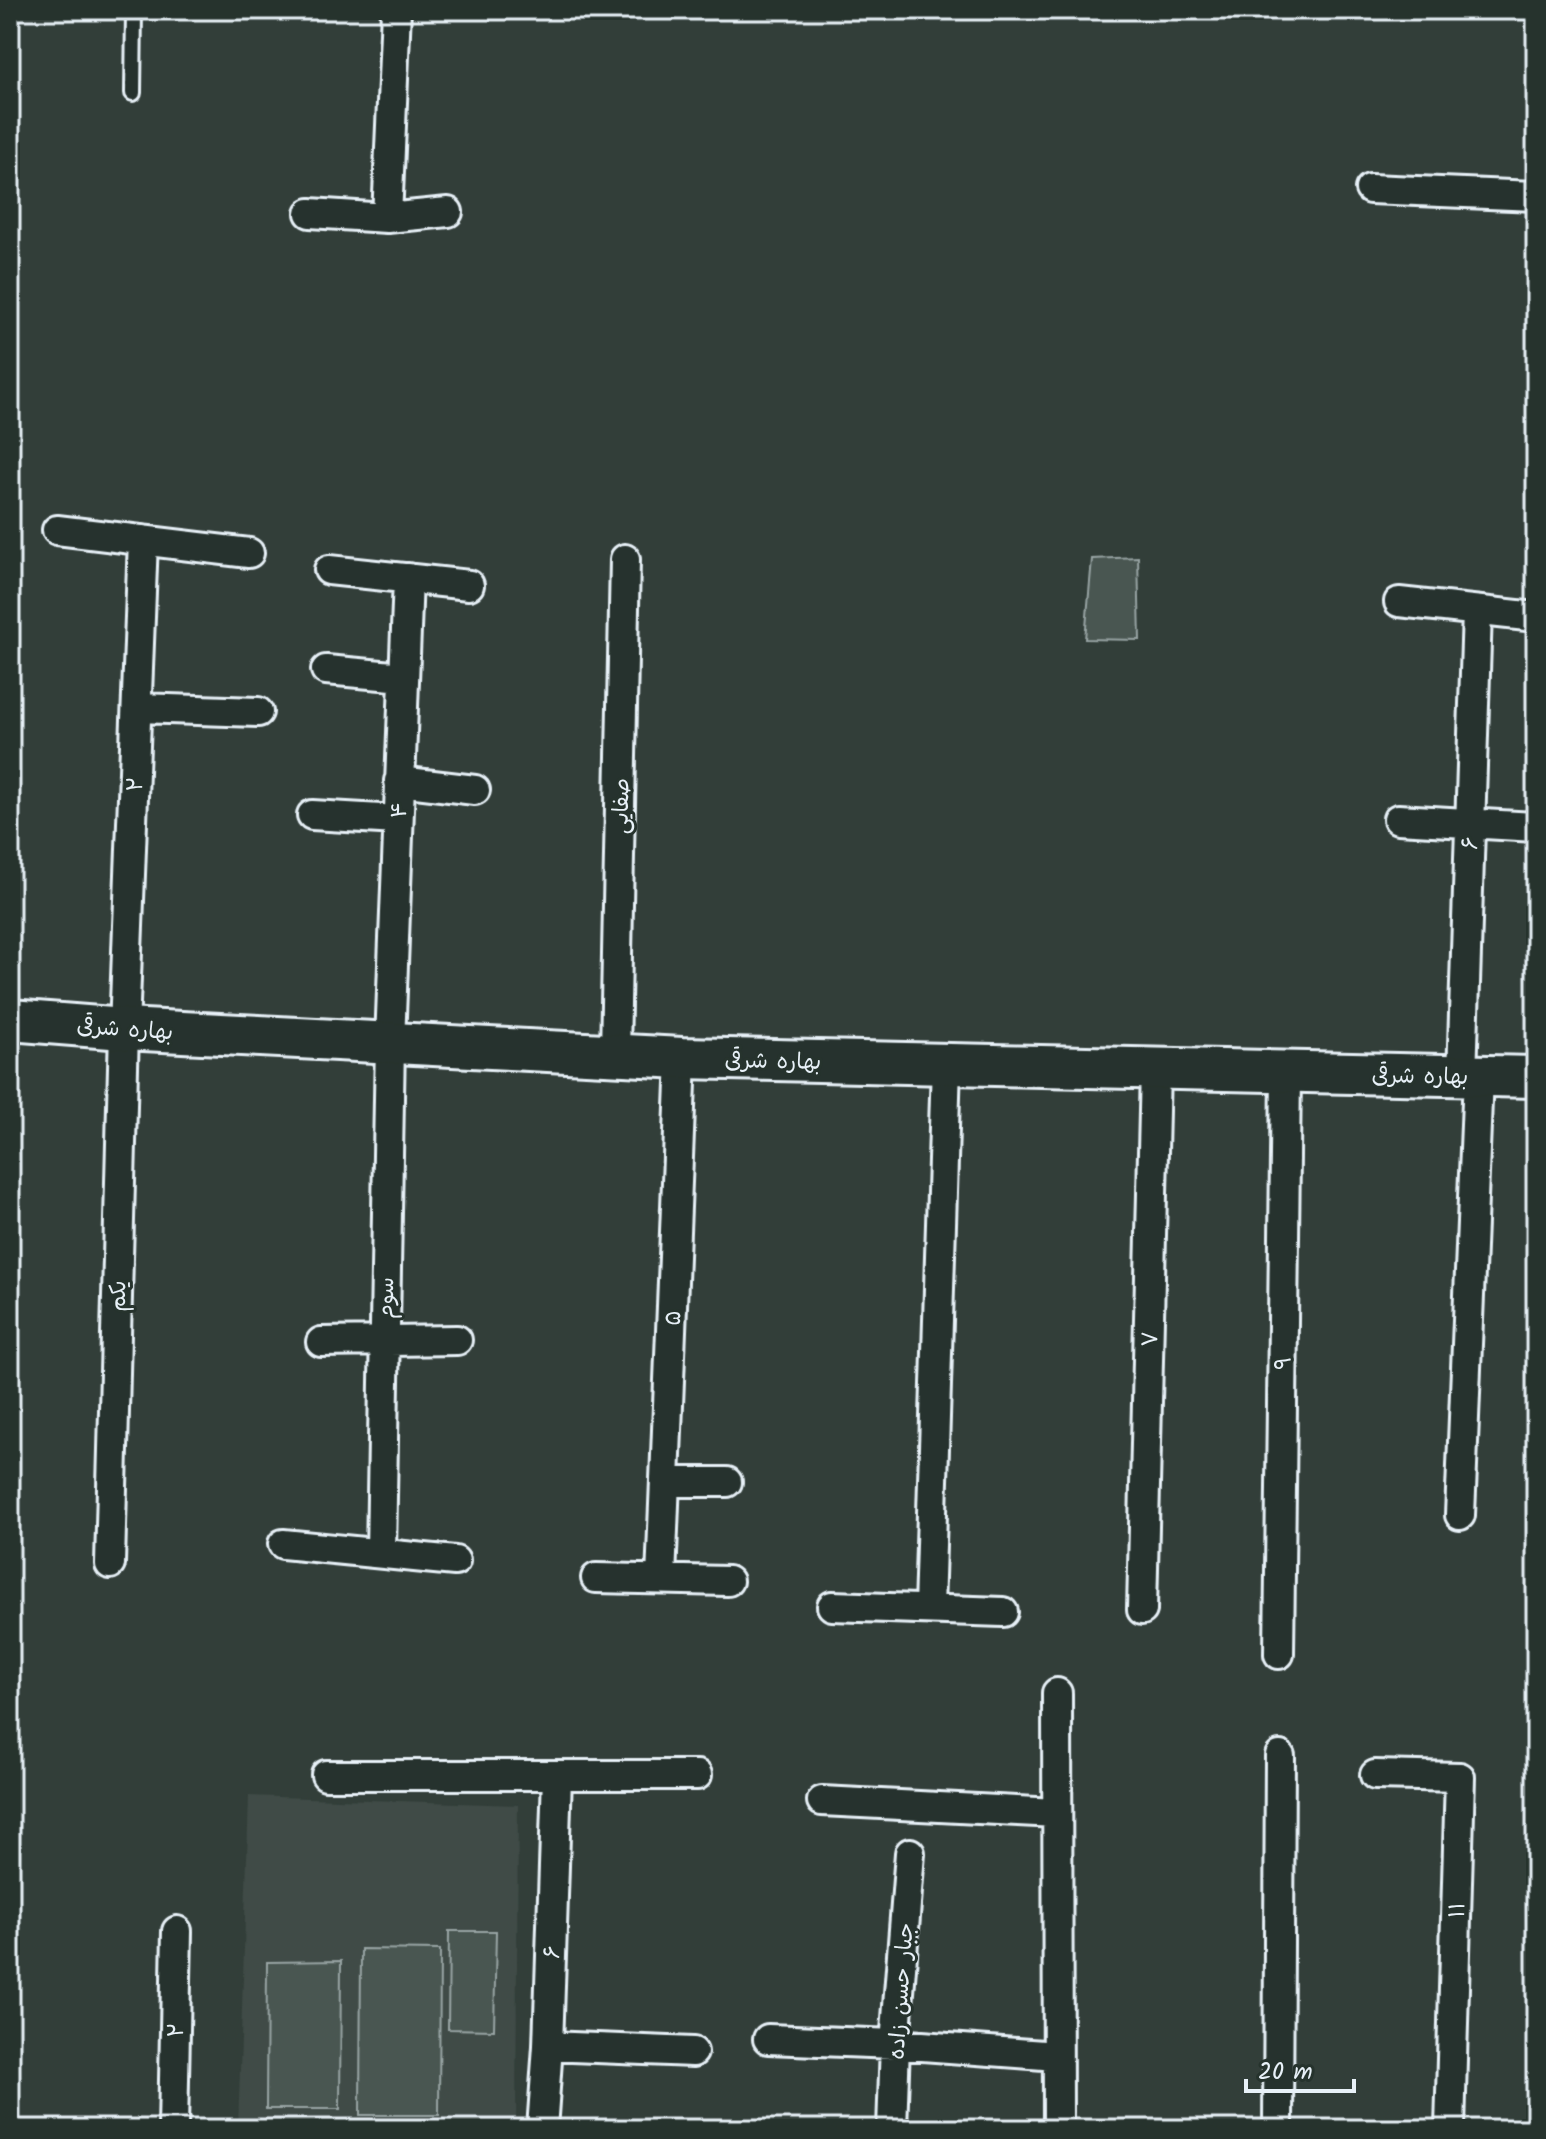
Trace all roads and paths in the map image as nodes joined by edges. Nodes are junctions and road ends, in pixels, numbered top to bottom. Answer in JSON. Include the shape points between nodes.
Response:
{"nodes":[{"id":1,"x":134,"y":10,"type":"edge"},
{"id":2,"x":396,"y":10,"type":"edge"},
{"id":3,"x":133,"y":93,"type":"dead end"},
{"id":4,"x":1370,"y":189,"type":"dead end"},
{"id":5,"x":1536,"y":196,"type":"edge"},
{"id":6,"x":448,"y":212,"type":"dead end"},
{"id":7,"x":310,"y":213,"type":"dead end"},
{"id":8,"x":387,"y":218,"type":"junction"},
{"id":9,"x":57,"y":530,"type":"dead end"},
{"id":10,"x":143,"y":540,"type":"junction"},
{"id":11,"x":249,"y":553,"type":"dead end"},
{"id":12,"x":625,"y":559,"type":"dead end"},
{"id":13,"x":329,"y":570,"type":"dead end"},
{"id":14,"x":408,"y":578,"type":"junction"},
{"id":15,"x":469,"y":585,"type":"dead end"},
{"id":16,"x":1399,"y":602,"type":"dead end"},
{"id":17,"x":1477,"y":611,"type":"junction"},
{"id":18,"x":1536,"y":617,"type":"edge"},
{"id":19,"x":326,"y":670,"type":"dead end"},
{"id":20,"x":404,"y":677,"type":"junction"},
{"id":21,"x":138,"y":708,"type":"junction"},
{"id":22,"x":258,"y":712,"type":"dead end"},
{"id":23,"x":399,"y":781,"type":"junction"},
{"id":24,"x":475,"y":790,"type":"dead end"},
{"id":25,"x":312,"y":815,"type":"dead end"},
{"id":26,"x":1398,"y":819,"type":"dead end"},
{"id":27,"x":398,"y":820,"type":"junction"},
{"id":28,"x":1470,"y":824,"type":"junction"},
{"id":29,"x":1536,"y":827,"type":"edge"},
{"id":30,"x":10,"y":1020,"type":"edge"},
{"id":31,"x":124,"y":1029,"type":"junction"},
{"id":32,"x":390,"y":1042,"type":"junction"},
{"id":33,"x":615,"y":1053,"type":"junction"},
{"id":34,"x":682,"y":1058,"type":"junction"},
{"id":35,"x":946,"y":1064,"type":"junction"},
{"id":36,"x":1155,"y":1069,"type":"junction"},
{"id":37,"x":1286,"y":1072,"type":"junction"},
{"id":38,"x":1470,"y":1076,"type":"junction"},
{"id":39,"x":1536,"y":1077,"type":"edge"},
{"id":40,"x":457,"y":1340,"type":"dead end"},
{"id":41,"x":384,"y":1341,"type":"junction"},
{"id":42,"x":321,"y":1342,"type":"dead end"},
{"id":43,"x":665,"y":1482,"type":"junction"},
{"id":44,"x":727,"y":1482,"type":"dead end"},
{"id":45,"x":1460,"y":1515,"type":"dead end"},
{"id":46,"x":283,"y":1544,"type":"dead end"},
{"id":47,"x":381,"y":1553,"type":"junction"},
{"id":48,"x":455,"y":1561,"type":"dead end"},
{"id":49,"x":110,"y":1564,"type":"dead end"},
{"id":50,"x":596,"y":1578,"type":"dead end"},
{"id":51,"x":661,"y":1579,"type":"junction"},
{"id":52,"x":728,"y":1581,"type":"dead end"},
{"id":53,"x":832,"y":1606,"type":"dead end"},
{"id":54,"x":929,"y":1609,"type":"junction"},
{"id":55,"x":1142,"y":1610,"type":"dead end"},
{"id":56,"x":1003,"y":1612,"type":"dead end"},
{"id":57,"x":1279,"y":1654,"type":"dead end"},
{"id":58,"x":1057,"y":1693,"type":"dead end"},
{"id":59,"x":1280,"y":1756,"type":"dead end"},
{"id":60,"x":326,"y":1775,"type":"dead end"},
{"id":61,"x":697,"y":1775,"type":"dead end"},
{"id":62,"x":1375,"y":1775,"type":"dead end"},
{"id":63,"x":557,"y":1776,"type":"junction"},
{"id":64,"x":822,"y":1801,"type":"dead end"},
{"id":65,"x":1057,"y":1813,"type":"junction"},
{"id":66,"x":910,"y":1853,"type":"dead end"},
{"id":67,"x":177,"y":1931,"type":"dead end"},
{"id":68,"x":768,"y":2039,"type":"dead end"},
{"id":69,"x":895,"y":2044,"type":"junction"},
{"id":70,"x":548,"y":2046,"type":"junction"},
{"id":71,"x":693,"y":2052,"type":"dead end"},
{"id":72,"x":1057,"y":2056,"type":"junction"},
{"id":73,"x":173,"y":2129,"type":"edge"},
{"id":74,"x":542,"y":2129,"type":"edge"},
{"id":75,"x":892,"y":2129,"type":"edge"},
{"id":76,"x":1058,"y":2129,"type":"edge"},
{"id":77,"x":1278,"y":2129,"type":"edge"},
{"id":78,"x":1450,"y":2129,"type":"edge"}],
"edges":[{"from":1,"to":3,"type":"lane"},
{"from":2,"to":8,"type":"street"},
{"from":4,"to":5,"type":"street"},
{"from":6,"to":8,"type":"street"},
{"from":7,"to":8,"type":"street"},
{"from":9,"to":10,"type":"street"},
{"from":10,"to":11,"type":"street"},
{"from":10,"to":21,"type":"street","name":"۲"},
{"from":12,"to":33,"type":"street","name":"صفایی"},
{"from":13,"to":14,"type":"street"},
{"from":14,"to":15,"type":"street"},
{"from":14,"to":20,"type":"street","name":"۴"},
{"from":16,"to":17,"type":"street"},
{"from":17,"to":18,"type":"street"},
{"from":17,"to":28,"type":"street","name":"۶"},
{"from":19,"to":20,"type":"street"},
{"from":20,"to":23,"type":"street","name":"۴"},
{"from":21,"to":22,"type":"street"},
{"from":21,"to":31,"type":"street","name":"۲"},
{"from":23,"to":24,"type":"street"},
{"from":23,"to":27,"type":"street","name":"۴"},
{"from":25,"to":27,"type":"street"},
{"from":26,"to":28,"type":"street"},
{"from":27,"to":32,"type":"street","name":"۴"},
{"from":28,"to":29,"type":"street"},
{"from":28,"to":38,"type":"street","name":"۶"},
{"from":30,"to":31,"type":"street","name":"بهاره شرقی"},
{"from":31,"to":32,"type":"street","name":"بهاره شرقی"},
{"from":31,"to":49,"type":"street","name":"یکم"},
{"from":32,"to":33,"type":"street","name":"بهاره شرقی"},
{"from":32,"to":41,"type":"street","name":"سوم"},
{"from":33,"to":34,"type":"street","name":"بهاره شرقی"},
{"from":34,"to":35,"type":"street","name":"بهاره شرقی"},
{"from":34,"to":43,"type":"street","name":"۵"},
{"from":35,"to":36,"type":"street","name":"بهاره شرقی"},
{"from":35,"to":54,"type":"street"},
{"from":36,"to":37,"type":"street","name":"بهاره شرقی"},
{"from":36,"to":55,"type":"street","name":"۷"},
{"from":37,"to":38,"type":"street","name":"بهاره شرقی"},
{"from":37,"to":57,"type":"street","name":"۹"},
{"from":38,"to":39,"type":"street","name":"بهاره شرقی"},
{"from":38,"to":45,"type":"street","name":"۶"},
{"from":40,"to":41,"type":"street"},
{"from":41,"to":42,"type":"street"},
{"from":41,"to":47,"type":"street","name":"سوم"},
{"from":43,"to":44,"type":"street"},
{"from":43,"to":51,"type":"street","name":"۵"},
{"from":46,"to":47,"type":"street"},
{"from":47,"to":48,"type":"street"},
{"from":50,"to":51,"type":"street"},
{"from":51,"to":52,"type":"street"},
{"from":53,"to":54,"type":"street"},
{"from":54,"to":56,"type":"street"},
{"from":58,"to":65,"type":"street"},
{"from":59,"to":77,"type":"street"},
{"from":60,"to":63,"type":"street"},
{"from":61,"to":63,"type":"street"},
{"from":62,"to":78,"type":"street","name":"۱۱","via":[[1460,1777]]},
{"from":63,"to":70,"type":"street","name":"۶"},
{"from":64,"to":65,"type":"street"},
{"from":65,"to":72,"type":"street"},
{"from":66,"to":69,"type":"street","name":"جبار حسن زاده"},
{"from":67,"to":73,"type":"street","name":"۲"},
{"from":68,"to":69,"type":"street"},
{"from":69,"to":72,"type":"street"},
{"from":69,"to":75,"type":"street","name":"جبار حسن زاده"},
{"from":70,"to":71,"type":"street"},
{"from":70,"to":74,"type":"street","name":"۶"},
{"from":72,"to":76,"type":"street"}]}
